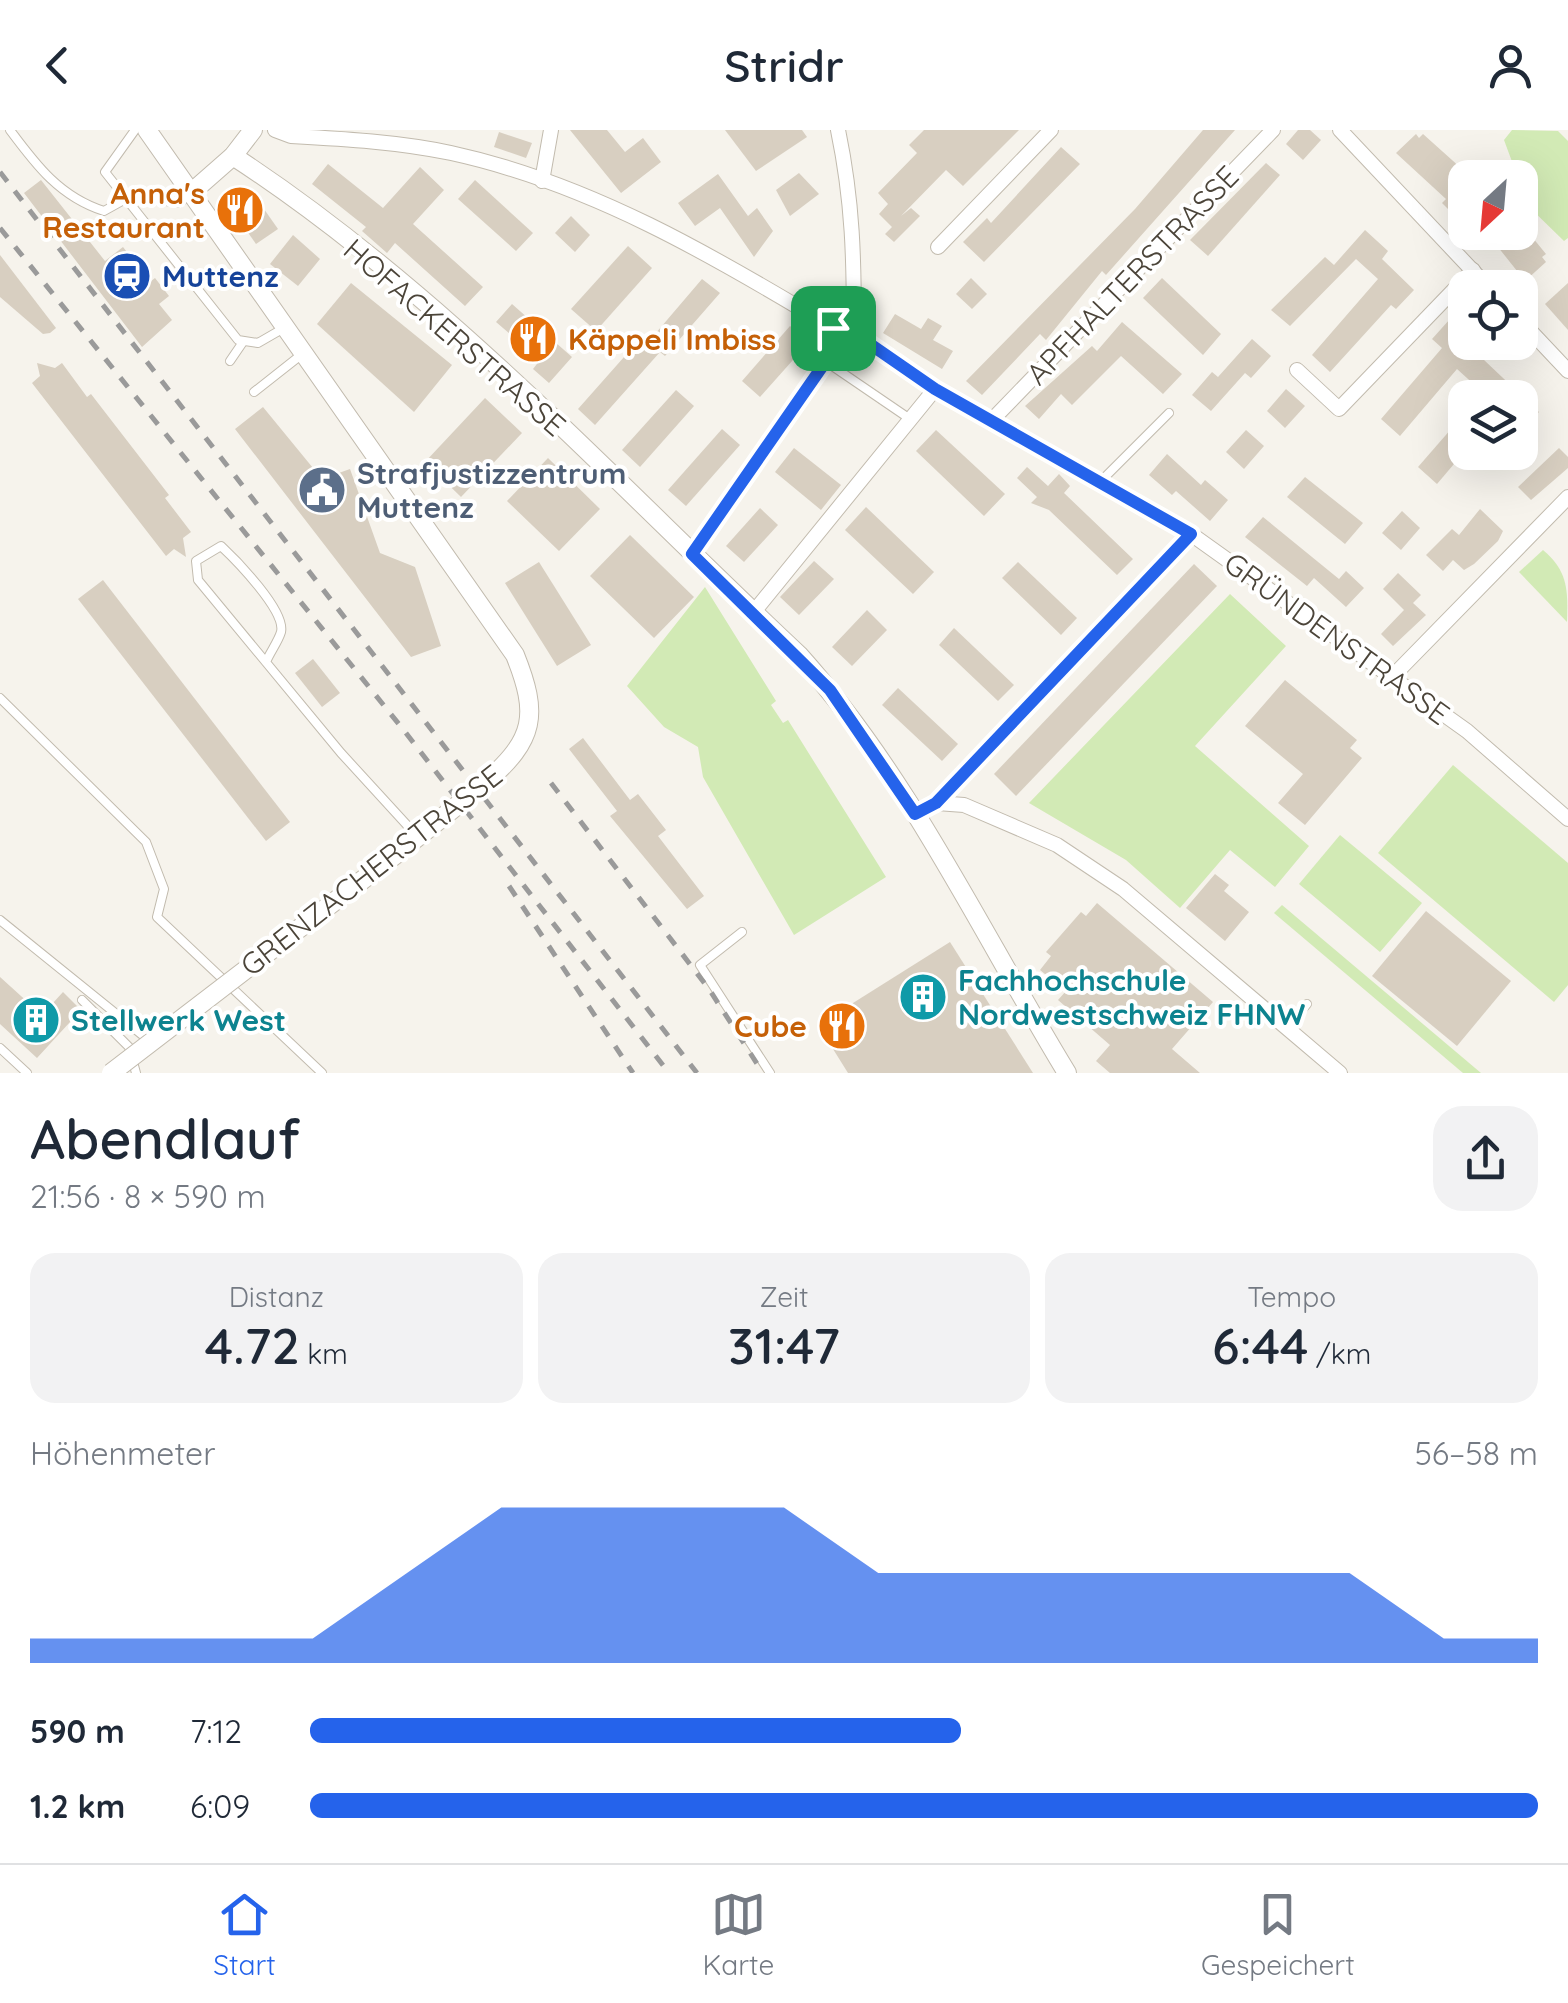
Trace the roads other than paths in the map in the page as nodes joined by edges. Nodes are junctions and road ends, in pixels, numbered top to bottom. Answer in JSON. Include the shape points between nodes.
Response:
{"nodes":[{"id":1,"x":10,"y":130,"type":"edge"},
{"id":2,"x":135,"y":130,"type":"edge"},
{"id":3,"x":147,"y":130,"type":"edge"},
{"id":4,"x":253,"y":130,"type":"edge"},
{"id":5,"x":275,"y":130,"type":"edge"},
{"id":6,"x":550,"y":130,"type":"edge"},
{"id":7,"x":838,"y":130,"type":"edge"},
{"id":8,"x":1052,"y":130,"type":"edge"},
{"id":9,"x":1273,"y":130,"type":"edge"},
{"id":10,"x":1340,"y":130,"type":"edge"},
{"id":11,"x":233,"y":156,"type":"junction"},
{"id":12,"x":542,"y":181,"type":"junction"},
{"id":13,"x":192,"y":192,"type":"junction"},
{"id":14,"x":124,"y":197,"type":"junction"},
{"id":15,"x":938,"y":246,"type":"dead end"},
{"id":16,"x":1473,"y":270,"type":"edge"},
{"id":17,"x":1448,"y":296,"type":"edge"},
{"id":18,"x":288,"y":326,"type":"junction"},
{"id":19,"x":833,"y":328,"type":"junction"},
{"id":20,"x":854,"y":333,"type":"junction"},
{"id":21,"x":1538,"y":339,"type":"edge"},
{"id":22,"x":243,"y":342,"type":"junction"},
{"id":23,"x":304,"y":352,"type":"junction"},
{"id":24,"x":825,"y":360,"type":"junction"},
{"id":25,"x":230,"y":362,"type":"dead end"},
{"id":26,"x":1297,"y":370,"type":"dead end"},
{"id":27,"x":1568,"y":371,"type":"edge"},
{"id":28,"x":935,"y":389,"type":"junction"},
{"id":29,"x":254,"y":392,"type":"dead end"},
{"id":30,"x":1169,"y":413,"type":"dead end"},
{"id":31,"x":910,"y":419,"type":"junction"},
{"id":32,"x":992,"y":420,"type":"junction"},
{"id":33,"x":1100,"y":482,"type":"junction"},
{"id":34,"x":1568,"y":497,"type":"edge"},
{"id":35,"x":1191,"y":534,"type":"junction"},
{"id":36,"x":692,"y":554,"type":"junction"},
{"id":37,"x":753,"y":613,"type":"junction"},
{"id":38,"x":266,"y":662,"type":"junction"},
{"id":39,"x":1392,"y":677,"type":"junction"},
{"id":40,"x":0,"y":698,"type":"edge"},
{"id":41,"x":936,"y":803,"type":"junction"},
{"id":42,"x":915,"y":814,"type":"junction"},
{"id":43,"x":1568,"y":818,"type":"edge"},
{"id":44,"x":417,"y":836,"type":"junction"},
{"id":45,"x":0,"y":920,"type":"edge"},
{"id":46,"x":742,"y":932,"type":"dead end"},
{"id":47,"x":82,"y":1000,"type":"dead end"},
{"id":48,"x":1307,"y":1004,"type":"dead end"},
{"id":49,"x":1286,"y":1028,"type":"junction"},
{"id":50,"x":151,"y":1042,"type":"junction"},
{"id":51,"x":0,"y":1048,"type":"edge"},
{"id":52,"x":27,"y":1073,"type":"edge"},
{"id":53,"x":111,"y":1073,"type":"edge"},
{"id":54,"x":136,"y":1073,"type":"edge"},
{"id":55,"x":322,"y":1073,"type":"edge"},
{"id":56,"x":770,"y":1073,"type":"edge"},
{"id":57,"x":1067,"y":1073,"type":"edge"},
{"id":58,"x":1340,"y":1073,"type":"edge"}],
"edges":[{"from":1,"to":14,"type":"lane","via":[[54,185],[84,205],[104,211]]},
{"from":2,"to":14,"type":"lane","via":[[106,172]]},
{"from":3,"to":13,"type":"street","name":"GRENZACHERSTRASSE"},
{"from":4,"to":11,"type":"street"},
{"from":5,"to":12,"type":"street","name":"GRÜNDENSTRASSE","via":[[415,146]]},
{"from":6,"to":12,"type":"street"},
{"from":7,"to":20,"type":"street","via":[[856,244]]},
{"from":8,"to":15,"type":"street"},
{"from":9,"to":32,"type":"street","name":"APFHALTERSTRASSE"},
{"from":10,"to":16,"type":"street"},
{"from":11,"to":13,"type":"street"},
{"from":11,"to":36,"type":"street","name":"HOFACKERSTRASSE","via":[[443,321]]},
{"from":12,"to":19,"type":"street","name":"GRÜNDENSTRASSE","via":[[664,232]]},
{"from":13,"to":14,"type":"lane","via":[[180,202]]},
{"from":13,"to":18,"type":"street","name":"GRENZACHERSTRASSE"},
{"from":14,"to":22,"type":"lane"},
{"from":17,"to":26,"type":"street","via":[[1338,409]]},
{"from":18,"to":22,"type":"lane","via":[[258,343]]},
{"from":18,"to":23,"type":"street","name":"GRENZACHERSTRASSE"},
{"from":19,"to":20,"type":"street","name":"GRÜNDENSTRASSE"},
{"from":19,"to":24,"type":"street"},
{"from":20,"to":28,"type":"street","name":"GRÜNDENSTRASSE"},
{"from":21,"to":27,"type":"street"},
{"from":22,"to":25,"type":"lane"},
{"from":23,"to":29,"type":"lane"},
{"from":23,"to":44,"type":"street","name":"GRENZACHERSTRASSE","bridge":true,"via":[[515,656],[530,694],[529,729],[506,764]]},
{"from":24,"to":31,"type":"lane"},
{"from":24,"to":36,"type":"street"},
{"from":28,"to":31,"type":"street"},
{"from":28,"to":32,"type":"street","name":"GRÜNDENSTRASSE"},
{"from":30,"to":33,"type":"lane"},
{"from":31,"to":37,"type":"street"},
{"from":32,"to":33,"type":"street","name":"GRÜNDENSTRASSE"},
{"from":33,"to":35,"type":"street","name":"GRÜNDENSTRASSE"},
{"from":34,"to":39,"type":"street"},
{"from":35,"to":39,"type":"street","name":"GRÜNDENSTRASSE"},
{"from":35,"to":41,"type":"street"},
{"from":36,"to":37,"type":"street","name":"HOFACKERSTRASSE"},
{"from":37,"to":42,"type":"street","name":"HOFACKERSTRASSE","via":[[846,710]]},
{"from":38,"to":38,"type":"lane","via":[[280,634],[278,614],[236,560],[221,546],[212,547],[193,571]]},
{"from":38,"to":44,"type":"lane"},
{"from":39,"to":43,"type":"street","name":"GRÜNDENSTRASSE"},
{"from":40,"to":55,"type":"lane","via":[[146,842],[164,888],[157,917]]},
{"from":41,"to":42,"type":"street"},
{"from":41,"to":49,"type":"street","via":[[964,805],[1057,846],[1123,890]]},
{"from":42,"to":57,"type":"street","name":"HOFACKERSTRASSE"},
{"from":44,"to":50,"type":"street","name":"GRENZACHERSTRASSE","bridge":true},
{"from":45,"to":50,"type":"lane"},
{"from":46,"to":56,"type":"lane","via":[[700,965]]},
{"from":47,"to":54,"type":"lane","via":[[129,1047]]},
{"from":48,"to":49,"type":"lane"},
{"from":49,"to":58,"type":"street"},
{"from":50,"to":53,"type":"street","name":"GRENZACHERSTRASSE","bridge":true},
{"from":51,"to":52,"type":"lane"}]}
